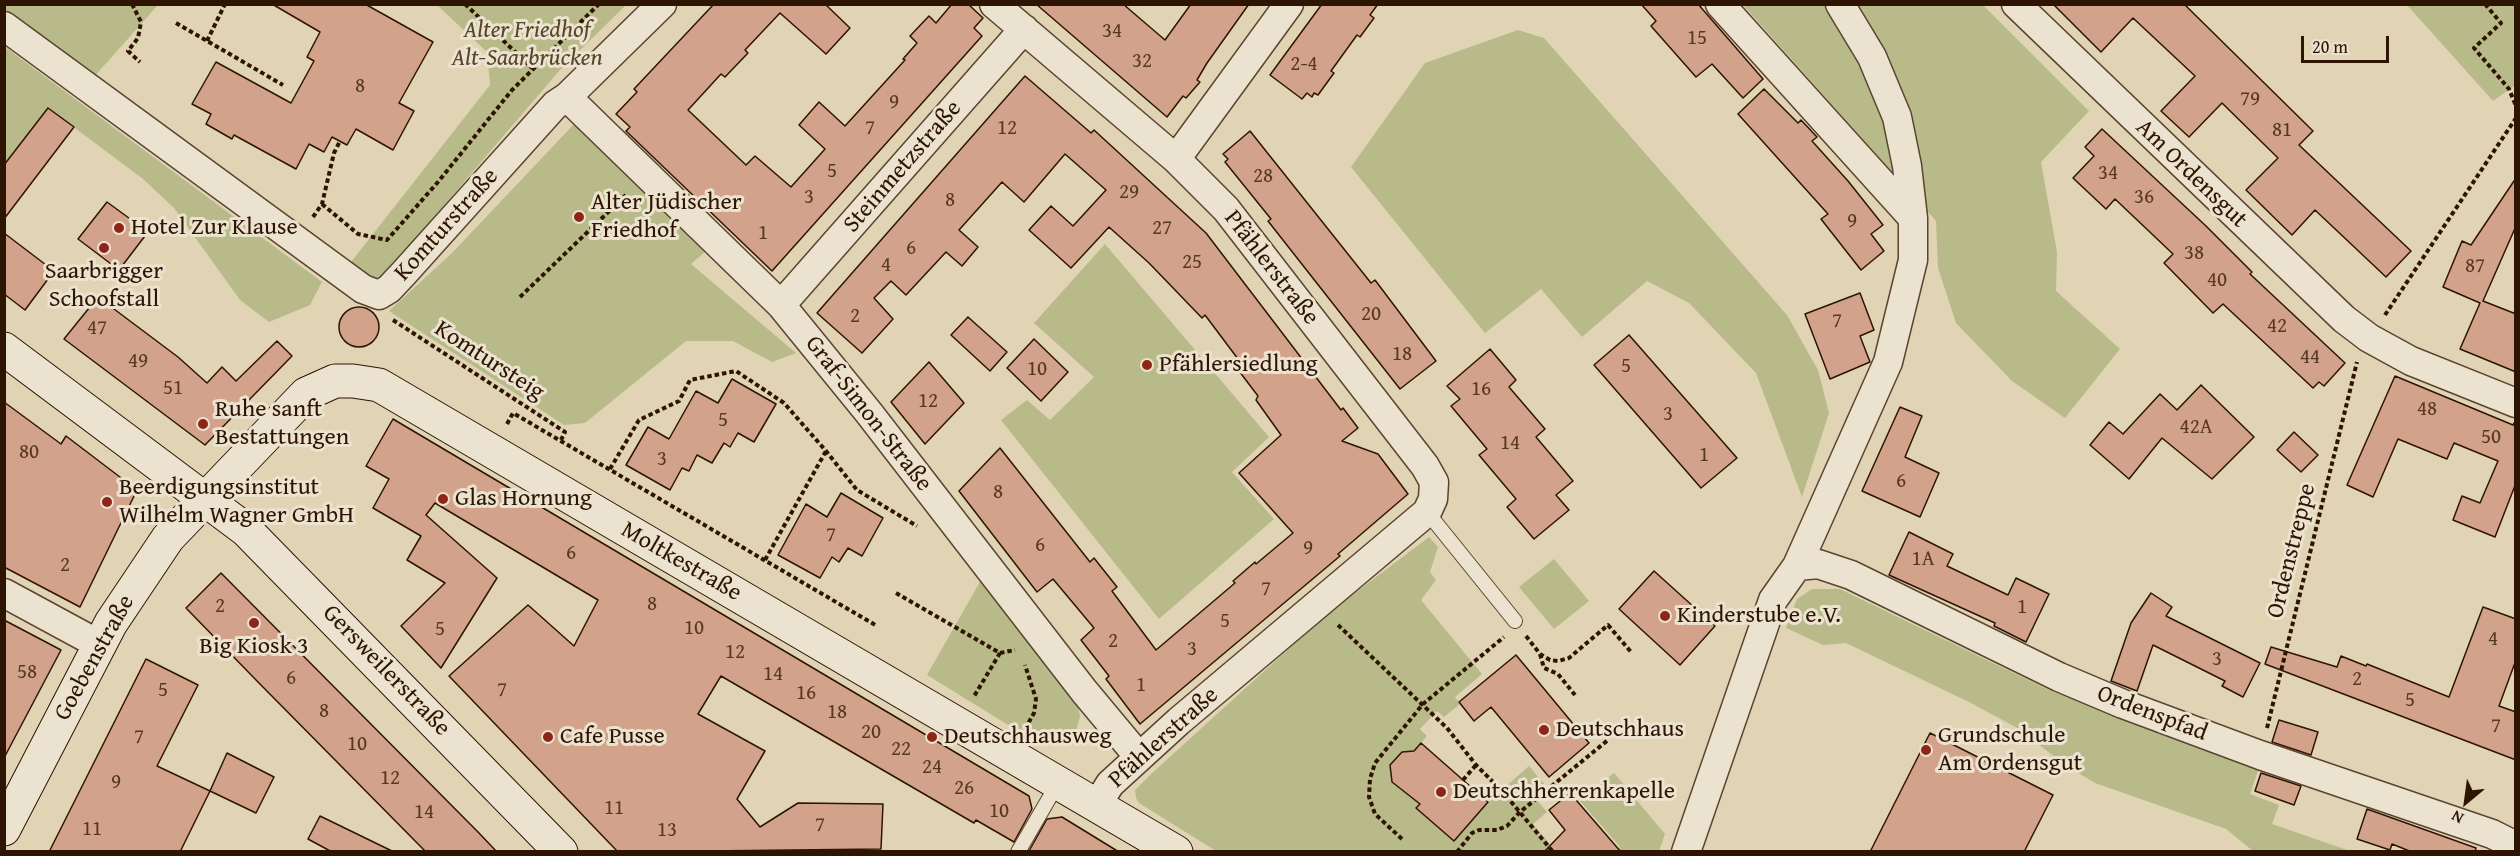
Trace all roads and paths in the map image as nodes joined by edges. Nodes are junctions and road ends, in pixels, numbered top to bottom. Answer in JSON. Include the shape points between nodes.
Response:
{"nodes":[{"id":1,"x":132,"y":4,"type":"edge"},
{"id":2,"x":225,"y":4,"type":"edge"},
{"id":3,"x":465,"y":4,"type":"edge"},
{"id":4,"x":599,"y":4,"type":"edge"},
{"id":5,"x":662,"y":4,"type":"edge"},
{"id":6,"x":994,"y":4,"type":"edge"},
{"id":7,"x":1289,"y":4,"type":"edge"},
{"id":8,"x":1720,"y":4,"type":"edge"},
{"id":9,"x":1840,"y":4,"type":"edge"},
{"id":10,"x":2016,"y":4,"type":"edge"},
{"id":11,"x":2485,"y":4,"type":"edge"},
{"id":12,"x":176,"y":23,"type":"dead end"},
{"id":13,"x":4,"y":26,"type":"edge"},
{"id":14,"x":1024,"y":29,"type":"junction"},
{"id":15,"x":207,"y":41,"type":"junction"},
{"id":16,"x":140,"y":62,"type":"dead end"},
{"id":17,"x":532,"y":68,"type":"junction"},
{"id":18,"x":284,"y":85,"type":"dead end"},
{"id":19,"x":567,"y":97,"type":"junction"},
{"id":20,"x":2516,"y":106,"type":"edge"},
{"id":21,"x":2516,"y":118,"type":"edge"},
{"id":22,"x":340,"y":141,"type":"dead end"},
{"id":23,"x":1176,"y":159,"type":"junction"},
{"id":24,"x":647,"y":175,"type":"junction"},
{"id":25,"x":322,"y":204,"type":"junction"},
{"id":26,"x":1913,"y":218,"type":"junction"},
{"id":27,"x":308,"y":224,"type":"dead end"},
{"id":28,"x":520,"y":297,"type":"dead end"},
{"id":29,"x":781,"y":305,"type":"junction"},
{"id":30,"x":386,"y":315,"type":"dead end"},
{"id":31,"x":2364,"y":347,"type":"junction"},
{"id":32,"x":4,"y":349,"type":"edge"},
{"id":33,"x":2516,"y":403,"type":"edge"},
{"id":34,"x":506,"y":424,"type":"dead end"},
{"id":35,"x":558,"y":439,"type":"junction"},
{"id":36,"x":826,"y":451,"type":"junction"},
{"id":37,"x":610,"y":469,"type":"junction"},
{"id":38,"x":203,"y":499,"type":"junction"},
{"id":39,"x":1427,"y":512,"type":"junction"},
{"id":40,"x":920,"y":527,"type":"dead end"},
{"id":41,"x":765,"y":560,"type":"junction"},
{"id":42,"x":1797,"y":566,"type":"junction"},
{"id":43,"x":896,"y":592,"type":"dead end"},
{"id":44,"x":4,"y":593,"type":"edge"},
{"id":45,"x":850,"y":610,"type":"junction"},
{"id":46,"x":846,"y":617,"type":"dead end"},
{"id":47,"x":1332,"y":620,"type":"dead end"},
{"id":48,"x":1517,"y":623,"type":"junction"},
{"id":49,"x":877,"y":626,"type":"dead end"},
{"id":50,"x":99,"y":645,"type":"junction"},
{"id":51,"x":1000,"y":652,"type":"junction"},
{"id":52,"x":1631,"y":652,"type":"dead end"},
{"id":53,"x":1540,"y":654,"type":"junction"},
{"id":54,"x":1575,"y":695,"type":"dead end"},
{"id":55,"x":971,"y":701,"type":"dead end"},
{"id":56,"x":1423,"y":704,"type":"junction"},
{"id":57,"x":1023,"y":735,"type":"dead end"},
{"id":58,"x":1608,"y":740,"type":"dead end"},
{"id":59,"x":2260,"y":755,"type":"junction"},
{"id":60,"x":1139,"y":758,"type":"junction"},
{"id":61,"x":1476,"y":765,"type":"junction"},
{"id":62,"x":1463,"y":780,"type":"dead end"},
{"id":63,"x":1058,"y":783,"type":"junction"},
{"id":64,"x":1097,"y":805,"type":"junction"},
{"id":65,"x":1520,"y":812,"type":"junction"},
{"id":66,"x":4,"y":829,"type":"edge"},
{"id":67,"x":1402,"y":839,"type":"dead end"},
{"id":68,"x":2516,"y":846,"type":"edge"},
{"id":69,"x":561,"y":852,"type":"edge"},
{"id":70,"x":1018,"y":852,"type":"edge"},
{"id":71,"x":1176,"y":852,"type":"edge"},
{"id":72,"x":1457,"y":852,"type":"edge"},
{"id":73,"x":1553,"y":852,"type":"edge"},
{"id":74,"x":1686,"y":852,"type":"edge"}],
"edges":[{"from":1,"to":16,"type":"path","via":[[141,21],[138,38],[128,51]]},
{"from":2,"to":15,"type":"path"},
{"from":3,"to":17,"type":"path"},
{"from":4,"to":17,"type":"path"},
{"from":5,"to":19,"type":"street","name":"Komturstraße"},
{"from":6,"to":14,"type":"street","name":"Pfählerstraße"},
{"from":7,"to":23,"type":"street"},
{"from":8,"to":26,"type":"street"},
{"from":9,"to":26,"type":"street","via":[[1872,57],[1897,117]]},
{"from":10,"to":31,"type":"street","name":"Am Ordensgut","via":[[2344,319]]},
{"from":11,"to":20,"type":"path","via":[[2502,23],[2474,48],[2509,89]]},
{"from":12,"to":15,"type":"path"},
{"from":13,"to":19,"type":"street","name":"Komturstraße","via":[[363,289],[379,295],[389,289],[555,105]]},
{"from":14,"to":23,"type":"street","name":"Pfählerstraße"},
{"from":14,"to":29,"type":"street","name":"Steinmetzstraße"},
{"from":15,"to":18,"type":"path"},
{"from":17,"to":25,"type":"path","via":[[387,240],[358,234]]},
{"from":19,"to":24,"type":"street","name":"Graf-Simon-Straße"},
{"from":21,"to":31,"type":"path"},
{"from":22,"to":25,"type":"path"},
{"from":23,"to":39,"type":"street","name":"Pfählerstraße","via":[[1226,209],[1425,466],[1434,482]]},
{"from":24,"to":28,"type":"path"},
{"from":24,"to":29,"type":"street","name":"Graf-Simon-Straße"},
{"from":25,"to":27,"type":"path"},
{"from":26,"to":42,"type":"street","via":[[1912,260],[1888,363]]},
{"from":29,"to":60,"type":"street","name":"Graf-Simon-Straße"},
{"from":30,"to":35,"type":"path","name":"Komtursteig","via":[[565,432]]},
{"from":31,"to":33,"type":"street","name":"Am Ordensgut","via":[[2411,361]]},
{"from":31,"to":59,"type":"path","name":"Ordenstreppe"},
{"from":32,"to":38,"type":"street","name":"Gersweilerstraße"},
{"from":34,"to":35,"type":"path","name":"Komtursteig","via":[[513,413]]},
{"from":35,"to":37,"type":"path"},
{"from":36,"to":37,"type":"path","via":[[784,403],[736,371],[690,380],[679,401],[639,420]]},
{"from":36,"to":40,"type":"path","via":[[857,490]]},
{"from":36,"to":41,"type":"path"},
{"from":37,"to":41,"type":"path"},
{"from":38,"to":50,"type":"street","name":"Goebenstraße","via":[[159,549]]},
{"from":38,"to":63,"type":"street","name":"Moltkestraße","via":[[306,394],[335,381],[379,385]]},
{"from":38,"to":69,"type":"street","name":"Gersweilerstraße","via":[[257,540]]},
{"from":39,"to":48,"type":"lane"},
{"from":39,"to":60,"type":"street","name":"Pfählerstraße"},
{"from":41,"to":45,"type":"path"},
{"from":42,"to":59,"type":"street","name":"Ordenspfad","via":[[1818,564],[1851,575],[2059,677]]},
{"from":42,"to":74,"type":"street","via":[[1773,600]]},
{"from":43,"to":51,"type":"path"},
{"from":44,"to":50,"type":"street"},
{"from":45,"to":46,"type":"path"},
{"from":45,"to":49,"type":"path"},
{"from":47,"to":56,"type":"path"},
{"from":48,"to":53,"type":"path"},
{"from":48,"to":56,"type":"path"},
{"from":50,"to":66,"type":"street","name":"Goebenstraße"},
{"from":51,"to":55,"type":"path"},
{"from":51,"to":57,"type":"path","via":[[1016,650],[1036,699]]},
{"from":52,"to":53,"type":"path","via":[[1608,625],[1569,658],[1550,660]]},
{"from":53,"to":54,"type":"path","via":[[1544,668],[1558,674]]},
{"from":56,"to":61,"type":"path","via":[[1448,728]]},
{"from":56,"to":67,"type":"path","via":[[1375,763],[1370,779],[1369,797],[1375,814]]},
{"from":58,"to":65,"type":"path"},
{"from":59,"to":68,"type":"street","name":"Ordenspfad","via":[[2492,834]]},
{"from":60,"to":64,"type":"street","name":"Pfählerstraße","via":[[1110,784]]},
{"from":61,"to":62,"type":"path"},
{"from":61,"to":65,"type":"path"},
{"from":63,"to":64,"type":"street","name":"Moltkestraße"},
{"from":63,"to":70,"type":"lane"},
{"from":64,"to":71,"type":"street","name":"Moltkestraße"},
{"from":65,"to":72,"type":"path","via":[[1507,826],[1472,833]]},
{"from":65,"to":73,"type":"path"}]}
